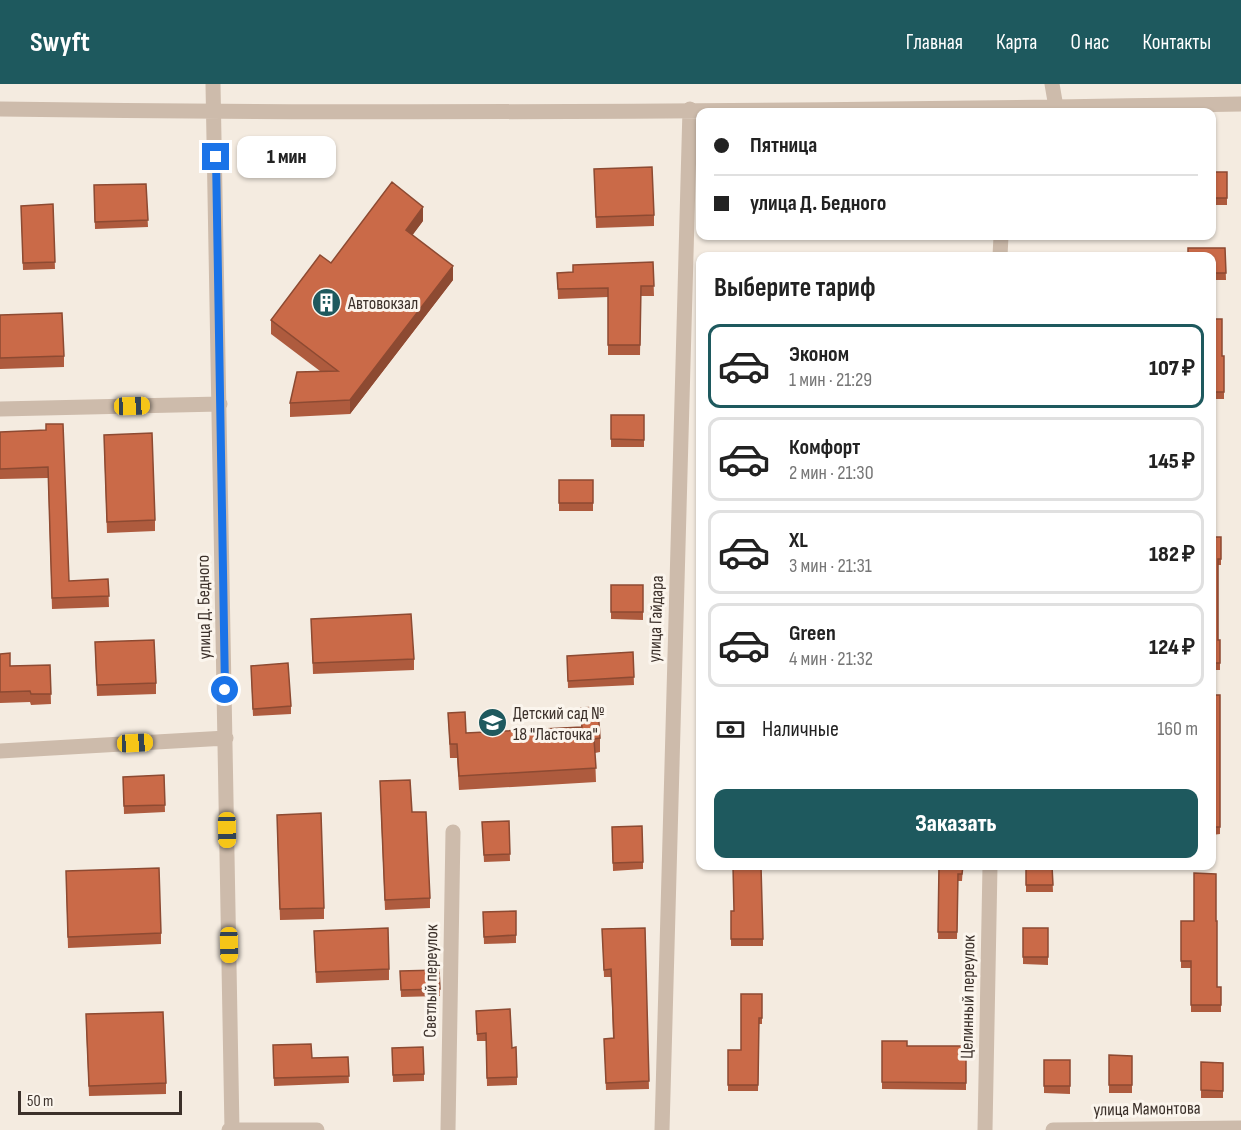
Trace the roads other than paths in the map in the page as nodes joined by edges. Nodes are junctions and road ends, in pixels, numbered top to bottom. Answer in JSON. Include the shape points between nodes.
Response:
{"nodes":[{"id":1,"x":213,"y":84,"type":"edge"},
{"id":2,"x":1052,"y":84,"type":"edge"},
{"id":3,"x":1241,"y":104,"type":"edge"},
{"id":4,"x":1056,"y":107,"type":"junction"},
{"id":5,"x":1038,"y":108,"type":"edge"},
{"id":6,"x":0,"y":109,"type":"edge"},
{"id":7,"x":690,"y":109,"type":"junction"},
{"id":8,"x":696,"y":109,"type":"edge"},
{"id":9,"x":215,"y":112,"type":"junction"},
{"id":10,"x":220,"y":404,"type":"junction"},
{"id":11,"x":0,"y":409,"type":"edge"},
{"id":12,"x":226,"y":738,"type":"junction"},
{"id":13,"x":0,"y":751,"type":"edge"},
{"id":14,"x":453,"y":832,"type":"dead end"},
{"id":15,"x":990,"y":870,"type":"edge"},
{"id":16,"x":1241,"y":1128,"type":"edge"},
{"id":17,"x":231,"y":1130,"type":"edge"},
{"id":18,"x":317,"y":1130,"type":"edge"},
{"id":19,"x":448,"y":1130,"type":"edge"},
{"id":20,"x":662,"y":1130,"type":"edge"},
{"id":21,"x":985,"y":1130,"type":"edge"},
{"id":22,"x":1053,"y":1130,"type":"edge"}],
"edges":[{"from":1,"to":9,"type":"street","name":"улица Д. Бедного"},
{"from":2,"to":4,"type":"street"},
{"from":3,"to":4,"type":"street"},
{"from":4,"to":5,"type":"street"},
{"from":6,"to":9,"type":"street"},
{"from":7,"to":8,"type":"street"},
{"from":7,"to":9,"type":"street"},
{"from":7,"to":20,"type":"street","name":"улица Гайдара"},
{"from":9,"to":10,"type":"street","name":"улица Д. Бедного"},
{"from":10,"to":11,"type":"street"},
{"from":10,"to":12,"type":"street","name":"улица Д. Бедного"},
{"from":12,"to":13,"type":"street"},
{"from":12,"to":17,"type":"street","name":"улица Д. Бедного"},
{"from":14,"to":19,"type":"street","name":"Светлый переулок"},
{"from":15,"to":21,"type":"street","name":"Целинный переулок"},
{"from":16,"to":22,"type":"street","name":"улица Мамонтова"},
{"from":17,"to":18,"type":"street"}]}
